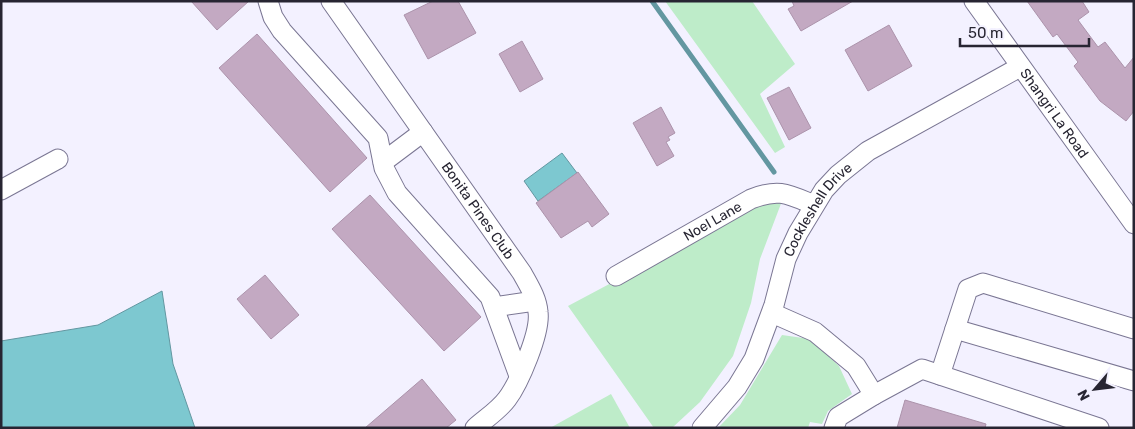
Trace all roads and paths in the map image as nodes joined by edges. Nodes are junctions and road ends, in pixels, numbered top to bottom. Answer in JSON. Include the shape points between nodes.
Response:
{"nodes":[{"id":1,"x":331,"y":1,"type":"edge"},
{"id":2,"x":974,"y":1,"type":"edge"},
{"id":3,"x":269,"y":2,"type":"edge"},
{"id":4,"x":1020,"y":67,"type":"junction"},
{"id":5,"x":423,"y":132,"type":"junction"},
{"id":6,"x":58,"y":159,"type":"dead end"},
{"id":7,"x":383,"y":162,"type":"junction"},
{"id":8,"x":1,"y":190,"type":"edge"},
{"id":9,"x":814,"y":205,"type":"junction"},
{"id":10,"x":1134,"y":224,"type":"edge"},
{"id":11,"x":616,"y":276,"type":"dead end"},
{"id":12,"x":536,"y":301,"type":"junction"},
{"id":13,"x":494,"y":307,"type":"junction"},
{"id":14,"x":772,"y":313,"type":"junction"},
{"id":15,"x":955,"y":329,"type":"junction"},
{"id":16,"x":1134,"y":329,"type":"edge"},
{"id":17,"x":940,"y":375,"type":"junction"},
{"id":18,"x":520,"y":376,"type":"junction"},
{"id":19,"x":1134,"y":381,"type":"edge"},
{"id":20,"x":874,"y":395,"type":"junction"},
{"id":21,"x":474,"y":428,"type":"edge"},
{"id":22,"x":702,"y":428,"type":"edge"},
{"id":23,"x":834,"y":428,"type":"edge"},
{"id":24,"x":1099,"y":428,"type":"edge"}],
"edges":[{"from":1,"to":5,"type":"street","name":"Bonita Pines Club"},
{"from":2,"to":4,"type":"street","name":"Shangri La Road"},
{"from":3,"to":7,"type":"street","via":[[282,31],[378,138]]},
{"from":4,"to":9,"type":"street","name":"Cockleshell Drive","via":[[852,162]]},
{"from":4,"to":10,"type":"street","name":"Shangri La Road"},
{"from":5,"to":7,"type":"street"},
{"from":5,"to":12,"type":"street","name":"Bonita Pines Club","via":[[522,273]]},
{"from":6,"to":8,"type":"street"},
{"from":7,"to":13,"type":"street","via":[[397,193],[490,297]]},
{"from":9,"to":11,"type":"street","name":"Noel Lane","via":[[784,192],[767,192]]},
{"from":9,"to":14,"type":"street","name":"Cockleshell Drive","via":[[786,259]]},
{"from":12,"to":13,"type":"street"},
{"from":12,"to":18,"type":"street","name":"Bonita Pines Club","via":[[539,314]]},
{"from":13,"to":18,"type":"street"},
{"from":14,"to":20,"type":"street","via":[[815,332],[856,366]]},
{"from":14,"to":22,"type":"street","name":"Cockleshell Drive","via":[[754,359],[737,387]]},
{"from":15,"to":16,"type":"street","via":[[968,289],[983,283]]},
{"from":15,"to":17,"type":"street"},
{"from":15,"to":19,"type":"street"},
{"from":17,"to":20,"type":"street","via":[[922,369]]},
{"from":17,"to":24,"type":"street"},
{"from":18,"to":21,"type":"street","name":"Bonita Pines Club","via":[[506,400]]},
{"from":20,"to":23,"type":"street","via":[[838,417]]}]}
